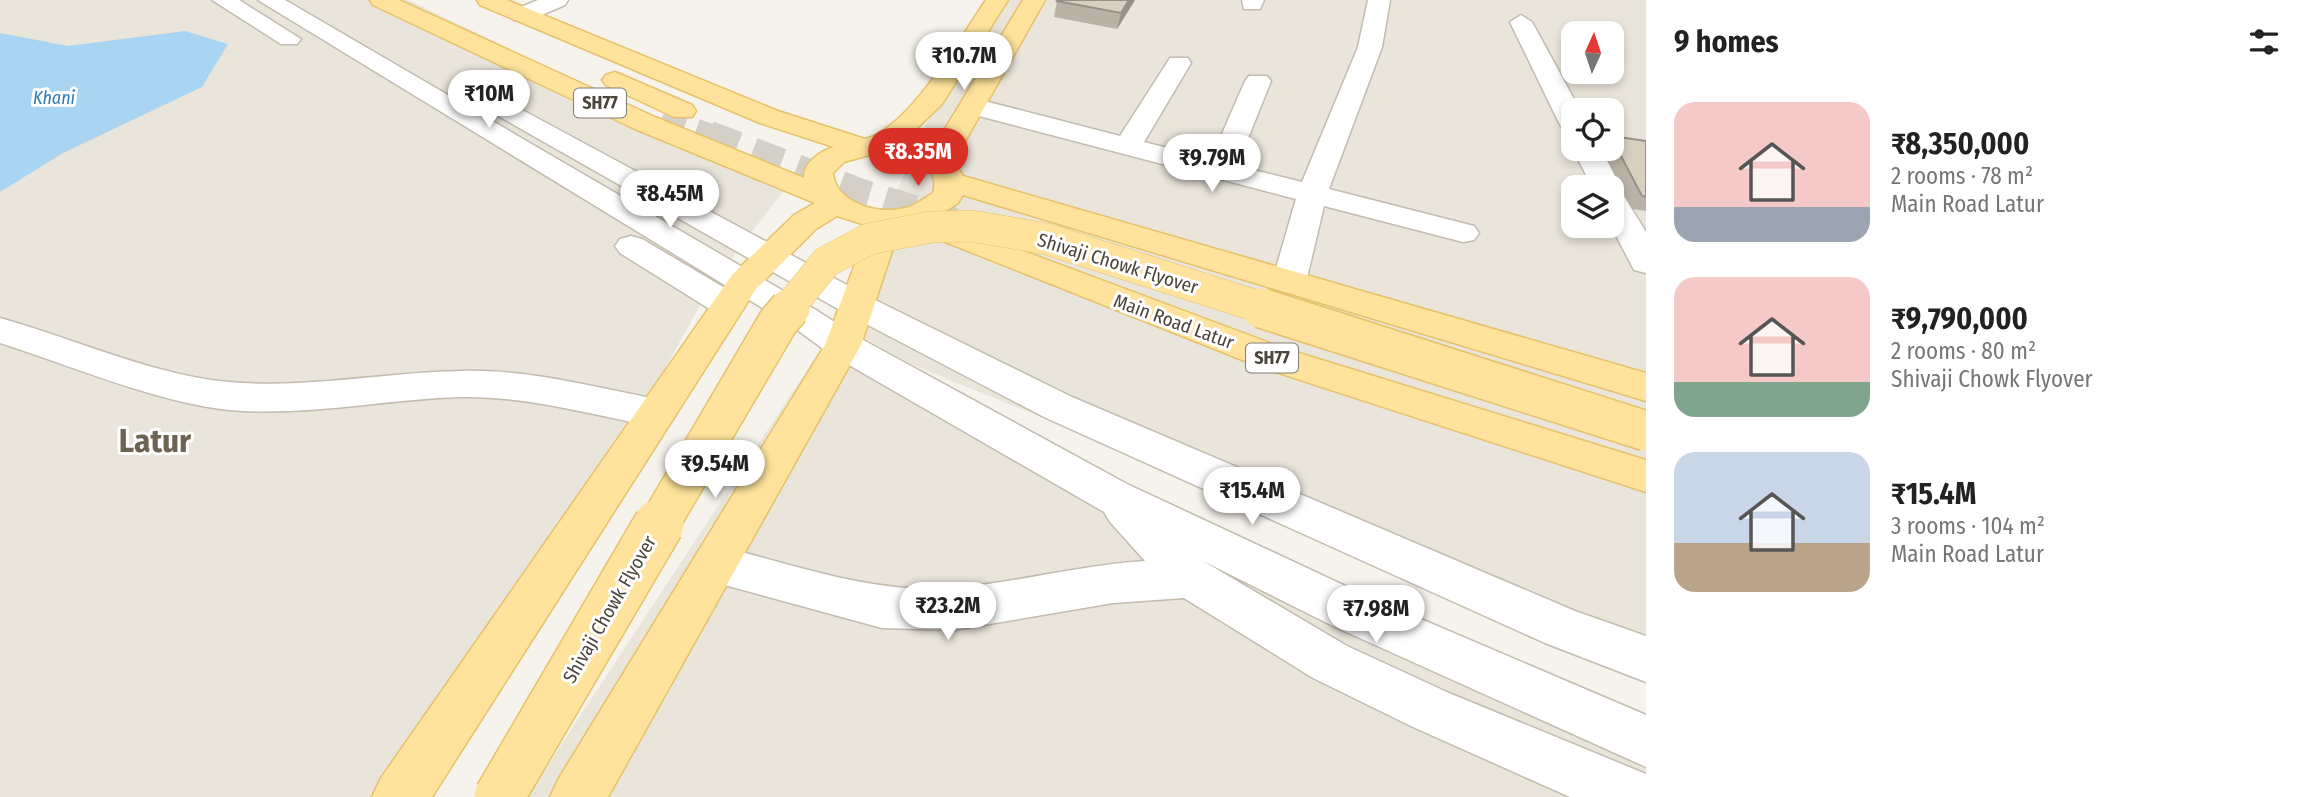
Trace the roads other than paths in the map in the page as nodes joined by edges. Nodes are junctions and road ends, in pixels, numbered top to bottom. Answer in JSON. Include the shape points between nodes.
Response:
{"nodes":[{"id":1,"x":223,"y":0,"type":"edge"},
{"id":2,"x":269,"y":0,"type":"edge"},
{"id":3,"x":309,"y":0,"type":"edge"},
{"id":4,"x":380,"y":0,"type":"edge"},
{"id":5,"x":411,"y":0,"type":"edge"},
{"id":6,"x":488,"y":0,"type":"edge"},
{"id":7,"x":557,"y":0,"type":"edge"},
{"id":8,"x":997,"y":0,"type":"edge"},
{"id":9,"x":1034,"y":0,"type":"edge"},
{"id":10,"x":1379,"y":0,"type":"edge"},
{"id":11,"x":464,"y":11,"type":"dead end"},
{"id":12,"x":522,"y":15,"type":"junction"},
{"id":13,"x":1521,"y":22,"type":"dead end"},
{"id":14,"x":1180,"y":63,"type":"dead end"},
{"id":15,"x":1258,"y":81,"type":"dead end"},
{"id":16,"x":1561,"y":100,"type":"edge"},
{"id":17,"x":973,"y":106,"type":"junction"},
{"id":18,"x":872,"y":146,"type":"junction"},
{"id":19,"x":1127,"y":147,"type":"junction"},
{"id":20,"x":1220,"y":171,"type":"junction"},
{"id":21,"x":945,"y":172,"type":"junction"},
{"id":22,"x":1312,"y":194,"type":"junction"},
{"id":23,"x":828,"y":201,"type":"junction"},
{"id":24,"x":896,"y":218,"type":"junction"},
{"id":25,"x":1624,"y":220,"type":"edge"},
{"id":26,"x":1463,"y":233,"type":"dead end"},
{"id":27,"x":1646,"y":263,"type":"edge"},
{"id":28,"x":747,"y":281,"type":"junction"},
{"id":29,"x":1289,"y":282,"type":"junction"},
{"id":30,"x":850,"y":325,"type":"junction"},
{"id":31,"x":0,"y":330,"type":"edge"},
{"id":32,"x":1646,"y":387,"type":"edge"},
{"id":33,"x":656,"y":413,"type":"junction"},
{"id":34,"x":1646,"y":430,"type":"edge"},
{"id":35,"x":1646,"y":476,"type":"edge"},
{"id":36,"x":1112,"y":496,"type":"junction"},
{"id":37,"x":715,"y":564,"type":"junction"},
{"id":38,"x":1190,"y":578,"type":"junction"},
{"id":39,"x":1646,"y":659,"type":"edge"},
{"id":40,"x":1646,"y":741,"type":"edge"},
{"id":41,"x":400,"y":797,"type":"edge"},
{"id":42,"x":499,"y":797,"type":"edge"},
{"id":43,"x":578,"y":797,"type":"edge"},
{"id":44,"x":1634,"y":797,"type":"edge"}],
"edges":[{"from":1,"to":28,"type":"street"},
{"from":2,"to":28,"type":"street"},
{"from":3,"to":28,"type":"street"},
{"from":4,"to":23,"type":"main road","number":"SH77","via":[[645,124]]},
{"from":5,"to":11,"type":"main road","number":"SH77","via":[[673,114],[590,68]]},
{"from":6,"to":12,"type":"main road","number":"SH77"},
{"from":7,"to":12,"type":"street"},
{"from":8,"to":18,"type":"main road","via":[[933,97]]},
{"from":9,"to":17,"type":"main road"},
{"from":10,"to":22,"type":"street","via":[[1370,47]]},
{"from":12,"to":18,"type":"main road","number":"SH77","via":[[769,117]]},
{"from":13,"to":16,"type":"street"},
{"from":14,"to":19,"type":"street"},
{"from":15,"to":20,"type":"street"},
{"from":17,"to":19,"type":"street"},
{"from":17,"to":21,"type":"main road"},
{"from":18,"to":21,"type":"main road","via":[[909,148]]},
{"from":18,"to":23,"type":"main road","via":[[839,153],[820,170],[817,183]]},
{"from":19,"to":20,"type":"street"},
{"from":20,"to":22,"type":"street"},
{"from":21,"to":24,"type":"main road","via":[[947,197],[940,204]]},
{"from":21,"to":29,"type":"main road"},
{"from":22,"to":26,"type":"street"},
{"from":22,"to":29,"type":"street"},
{"from":23,"to":24,"type":"main road","name":"Main Road Latur","via":[[857,215]]},
{"from":23,"to":28,"type":"main road"},
{"from":24,"to":30,"type":"main road"},
{"from":24,"to":35,"type":"main road","name":"Main Road Latur","number":"SH77","via":[[1273,358]]},
{"from":25,"to":27,"type":"street"},
{"from":28,"to":30,"type":"street"},
{"from":28,"to":30,"type":"street"},
{"from":28,"to":33,"type":"main road"},
{"from":29,"to":32,"type":"main road"},
{"from":30,"to":36,"type":"street"},
{"from":30,"to":37,"type":"main road"},
{"from":30,"to":39,"type":"street","via":[[1058,407],[1562,628]]},
{"from":31,"to":33,"type":"street","via":[[176,386],[227,396],[270,398],[506,385]]},
{"from":33,"to":41,"type":"main road"},
{"from":34,"to":42,"type":"main road","name":"Shivaji Chowk Flyover","bridge":true,"via":[[1047,239],[972,226],[931,227],[869,239],[826,262],[778,322]]},
{"from":36,"to":38,"type":"street"},
{"from":36,"to":40,"type":"street","via":[[1350,611]]},
{"from":37,"to":38,"type":"street","via":[[882,607],[954,609],[1114,583]]},
{"from":37,"to":43,"type":"main road"},
{"from":38,"to":44,"type":"street","via":[[1330,662]]}]}
